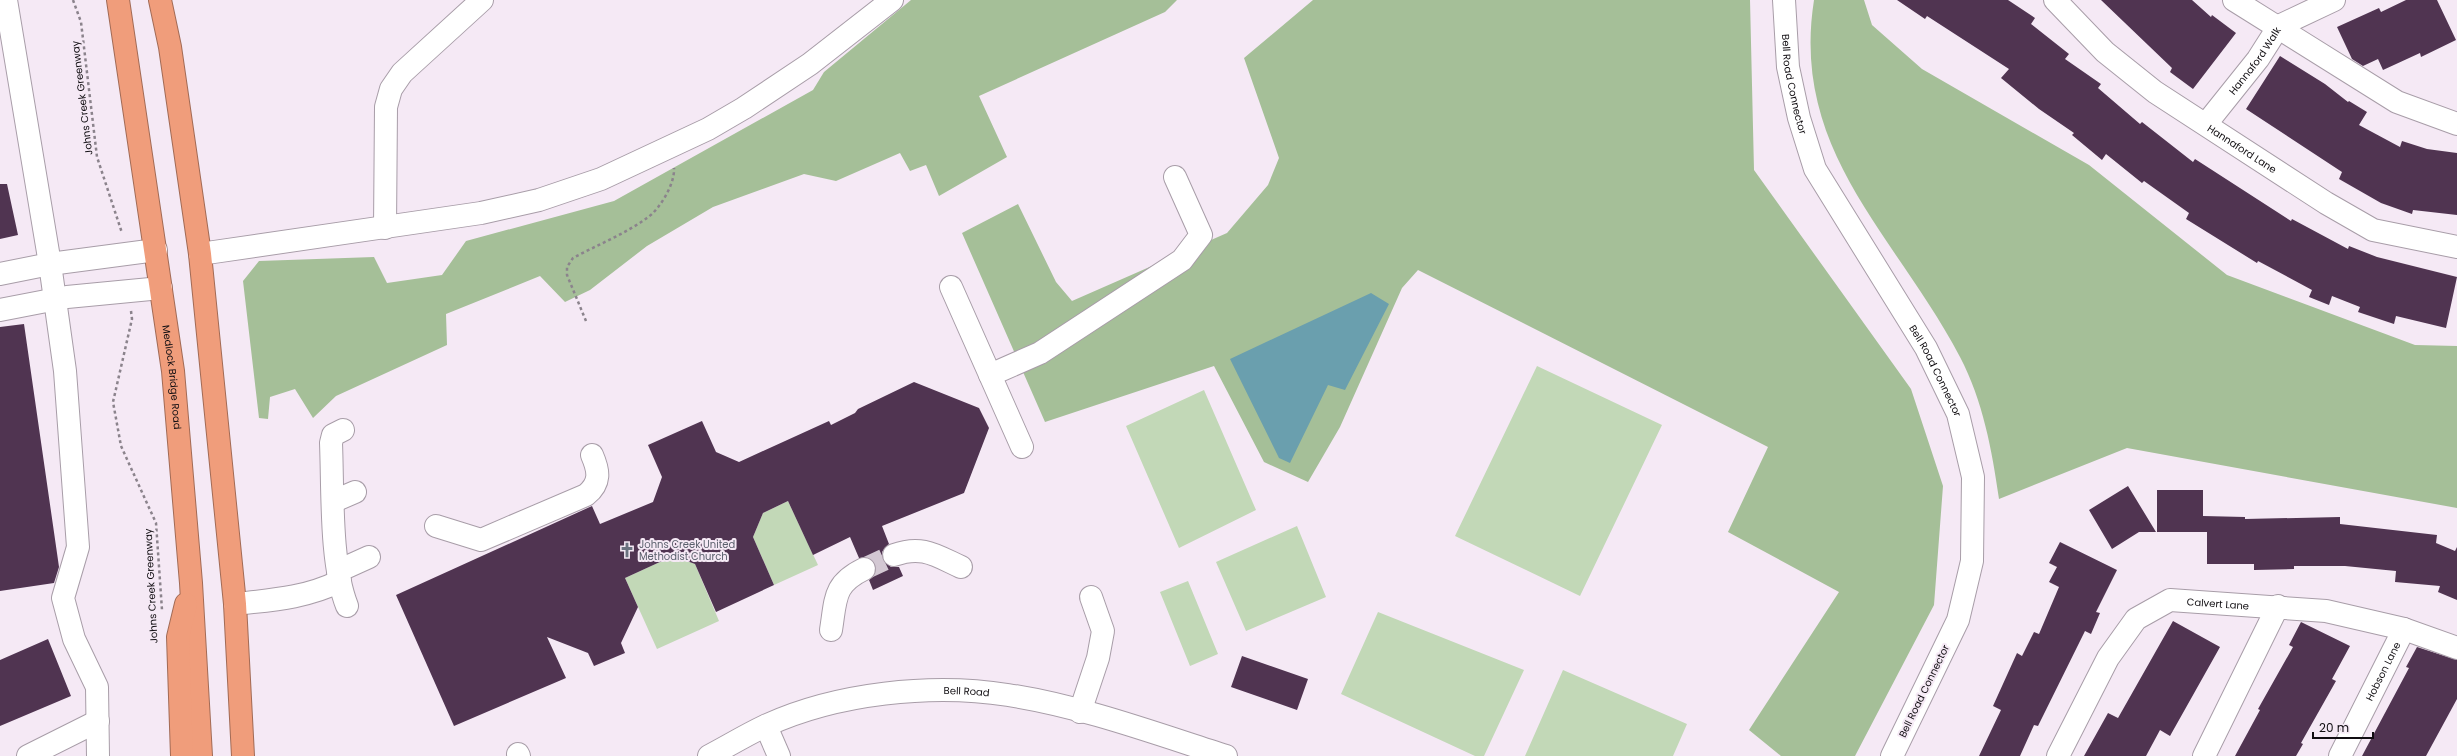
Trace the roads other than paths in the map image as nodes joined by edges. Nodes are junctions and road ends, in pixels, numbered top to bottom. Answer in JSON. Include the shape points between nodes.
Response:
{"nodes":[{"id":1,"x":6,"y":0,"type":"edge"},
{"id":2,"x":118,"y":0,"type":"edge"},
{"id":3,"x":160,"y":0,"type":"edge"},
{"id":4,"x":482,"y":0,"type":"edge"},
{"id":5,"x":892,"y":0,"type":"edge"},
{"id":6,"x":1784,"y":0,"type":"edge"},
{"id":7,"x":2055,"y":0,"type":"edge"},
{"id":8,"x":2234,"y":0,"type":"edge"},
{"id":9,"x":2334,"y":0,"type":"edge"},
{"id":10,"x":2277,"y":28,"type":"junction"},
{"id":11,"x":2206,"y":124,"type":"junction"},
{"id":12,"x":2457,"y":124,"type":"edge"},
{"id":13,"x":1175,"y":177,"type":"dead end"},
{"id":14,"x":385,"y":228,"type":"junction"},
{"id":15,"x":2457,"y":247,"type":"edge"},
{"id":16,"x":156,"y":250,"type":"junction"},
{"id":17,"x":200,"y":254,"type":"junction"},
{"id":18,"x":50,"y":264,"type":"junction"},
{"id":19,"x":0,"y":274,"type":"edge"},
{"id":20,"x":951,"y":287,"type":"dead end"},
{"id":21,"x":162,"y":288,"type":"junction"},
{"id":22,"x":55,"y":299,"type":"junction"},
{"id":23,"x":0,"y":310,"type":"edge"},
{"id":24,"x":990,"y":375,"type":"junction"},
{"id":25,"x":342,"y":430,"type":"dead end"},
{"id":26,"x":1022,"y":447,"type":"dead end"},
{"id":27,"x":592,"y":455,"type":"dead end"},
{"id":28,"x":355,"y":492,"type":"dead end"},
{"id":29,"x":334,"y":501,"type":"junction"},
{"id":30,"x":436,"y":526,"type":"dead end"},
{"id":31,"x":894,"y":555,"type":"tunnel mouth"},
{"id":32,"x":369,"y":557,"type":"dead end"},
{"id":33,"x":961,"y":567,"type":"dead end"},
{"id":34,"x":864,"y":569,"type":"tunnel mouth"},
{"id":35,"x":339,"y":576,"type":"junction"},
{"id":36,"x":191,"y":583,"type":"junction"},
{"id":37,"x":1091,"y":597,"type":"dead end"},
{"id":38,"x":235,"y":604,"type":"junction"},
{"id":39,"x":347,"y":606,"type":"dead end"},
{"id":40,"x":2278,"y":606,"type":"junction"},
{"id":41,"x":2404,"y":629,"type":"junction"},
{"id":42,"x":831,"y":630,"type":"dead end"},
{"id":43,"x":2457,"y":648,"type":"edge"},
{"id":44,"x":1080,"y":712,"type":"junction"},
{"id":45,"x":98,"y":721,"type":"junction"},
{"id":46,"x":766,"y":726,"type":"junction"},
{"id":47,"x":28,"y":756,"type":"edge"},
{"id":48,"x":98,"y":756,"type":"edge"},
{"id":49,"x":182,"y":756,"type":"edge"},
{"id":50,"x":201,"y":756,"type":"edge"},
{"id":51,"x":243,"y":756,"type":"edge"},
{"id":52,"x":709,"y":756,"type":"edge"},
{"id":53,"x":779,"y":756,"type":"edge"},
{"id":54,"x":1226,"y":756,"type":"edge"},
{"id":55,"x":1892,"y":756,"type":"edge"},
{"id":56,"x":2058,"y":756,"type":"edge"},
{"id":57,"x":2204,"y":756,"type":"edge"},
{"id":58,"x":2340,"y":756,"type":"edge"}],
"edges":[{"from":1,"to":18,"type":"street"},
{"from":2,"to":16,"type":"highway","name":"Medlock Bridge Road"},
{"from":3,"to":17,"type":"highway","via":[[170,47]]},
{"from":4,"to":14,"type":"street","via":[[402,73],[391,89],[386,107]]},
{"from":5,"to":14,"type":"street","via":[[772,90],[708,129],[602,179],[540,200],[480,213]]},
{"from":6,"to":55,"type":"street","name":"Bell Road Connector","via":[[1788,67],[1799,118],[1815,170],[1926,348],[1958,414],[1973,477],[1972,562],[1958,620]]},
{"from":7,"to":11,"type":"street","name":"Hannaford Lane","via":[[2105,52],[2154,92]]},
{"from":8,"to":10,"type":"street"},
{"from":9,"to":10,"type":"street","name":"Hannaford Walk"},
{"from":10,"to":11,"type":"street","name":"Hannaford Walk","via":[[2258,59]]},
{"from":10,"to":12,"type":"street","via":[[2397,102]]},
{"from":11,"to":15,"type":"street","name":"Hannaford Lane","via":[[2326,203],[2373,230]]},
{"from":13,"to":24,"type":"street","via":[[1202,235],[1182,260],[1040,353]]},
{"from":14,"to":17,"type":"street"},
{"from":16,"to":18,"type":"street"},
{"from":16,"to":21,"type":"highway","name":"Medlock Bridge Road"},
{"from":17,"to":38,"type":"highway"},
{"from":18,"to":19,"type":"street"},
{"from":18,"to":22,"type":"street"},
{"from":20,"to":24,"type":"street"},
{"from":21,"to":22,"type":"street"},
{"from":21,"to":36,"type":"highway","name":"Medlock Bridge Road","via":[[173,370]]},
{"from":22,"to":23,"type":"street"},
{"from":22,"to":45,"type":"street","via":[[65,371],[78,547],[63,598],[74,639],[97,687]]},
{"from":24,"to":26,"type":"street"},
{"from":25,"to":29,"type":"street","via":[[331,439]]},
{"from":27,"to":30,"type":"street","via":[[599,473],[595,486],[586,495],[481,540]]},
{"from":28,"to":29,"type":"street"},
{"from":29,"to":35,"type":"street"},
{"from":31,"to":33,"type":"street","via":[[910,549],[932,554]]},
{"from":32,"to":35,"type":"street"},
{"from":34,"to":42,"type":"street","via":[[851,575],[837,591]]},
{"from":35,"to":38,"type":"street","via":[[302,596]]},
{"from":35,"to":39,"type":"street"},
{"from":36,"to":49,"type":"highway","via":[[178,637]]},
{"from":36,"to":50,"type":"highway","name":"Medlock Bridge Road"},
{"from":37,"to":44,"type":"street","via":[[1103,631],[1098,658]]},
{"from":38,"to":51,"type":"highway"},
{"from":40,"to":41,"type":"street","name":"Calvert Lane","via":[[2326,610]]},
{"from":40,"to":56,"type":"street","name":"Calvert Lane","via":[[2170,600],[2136,619],[2108,658]]},
{"from":40,"to":57,"type":"street"},
{"from":41,"to":43,"type":"street","name":"Calvert Lane"},
{"from":41,"to":58,"type":"street","name":"Hobson Lane"},
{"from":44,"to":46,"type":"street","name":"Bell Road","via":[[1007,694],[928,690],[842,701]]},
{"from":44,"to":54,"type":"street","name":"Bell Road"},
{"from":45,"to":47,"type":"street"},
{"from":45,"to":48,"type":"street"},
{"from":46,"to":52,"type":"street","name":"Bell Road"},
{"from":46,"to":53,"type":"street"}]}
